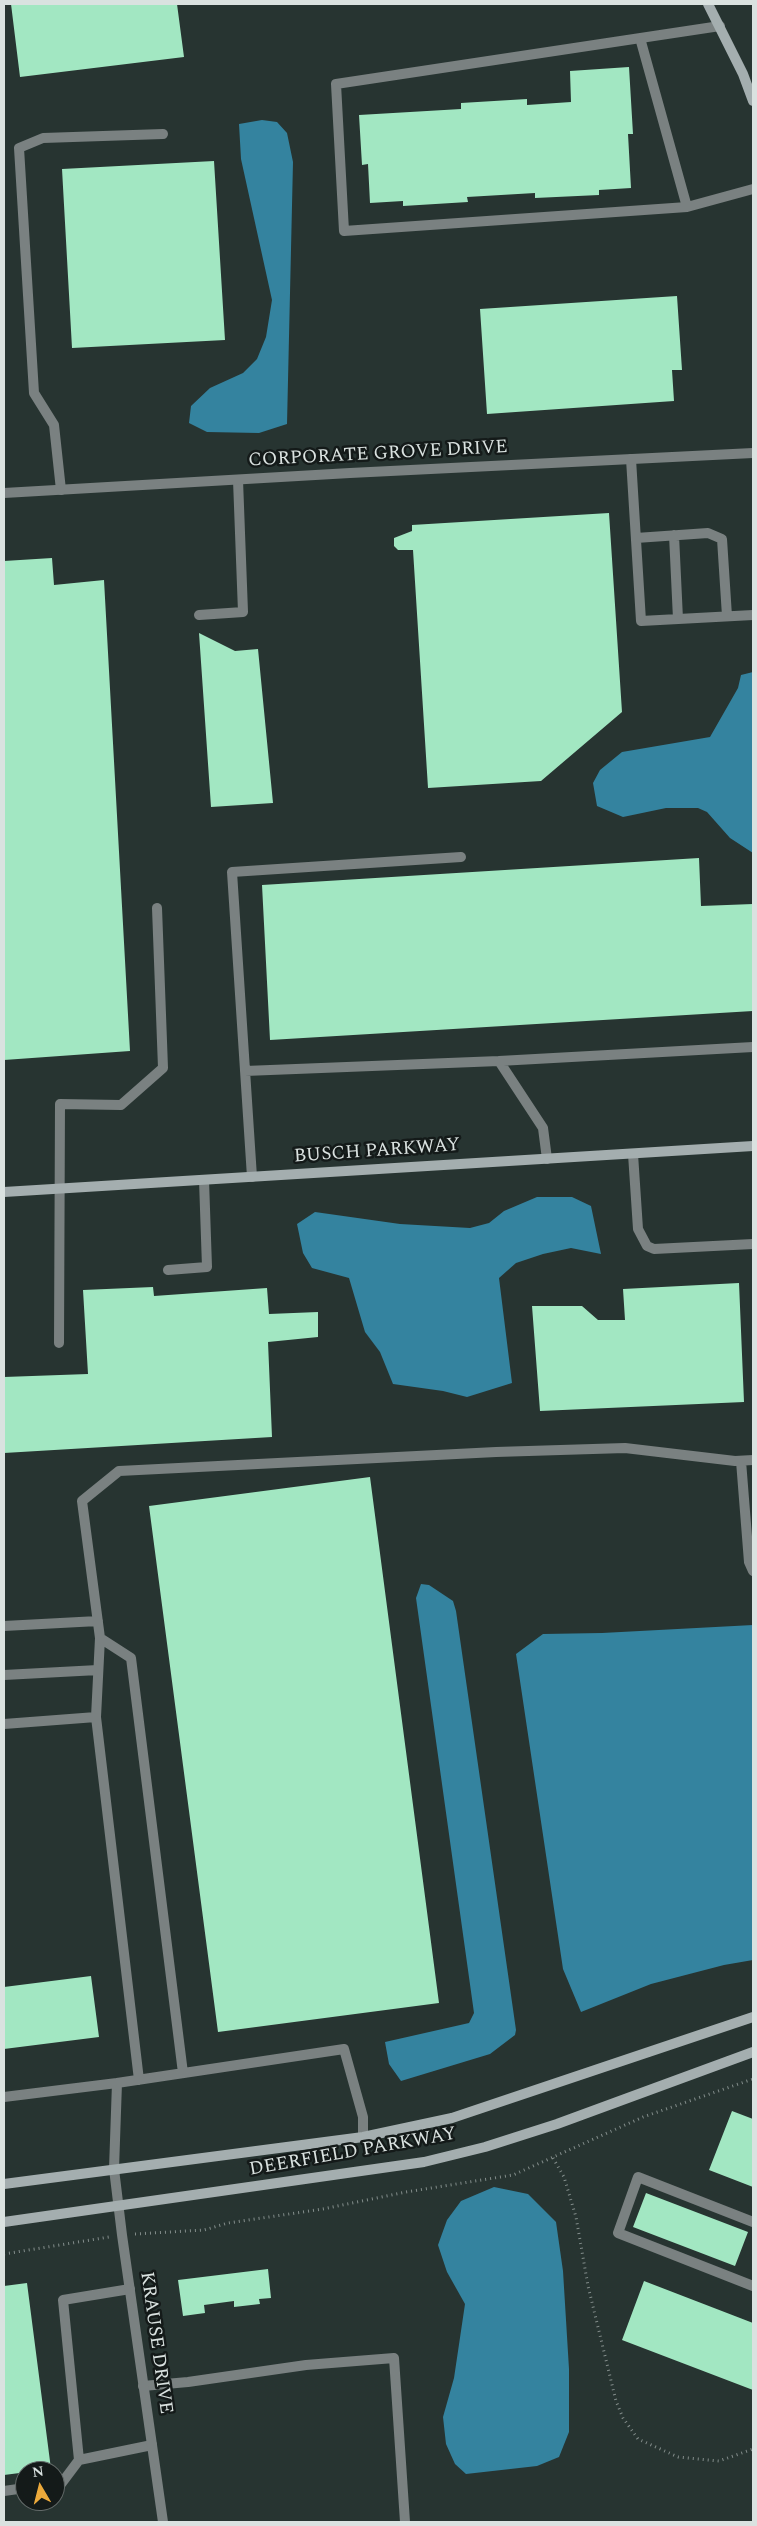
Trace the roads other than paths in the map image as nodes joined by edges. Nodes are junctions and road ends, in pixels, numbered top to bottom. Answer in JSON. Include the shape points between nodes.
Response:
{"nodes":[{"id":1,"x":708,"y":4,"type":"edge"},
{"id":2,"x":720,"y":26,"type":"junction"},
{"id":3,"x":640,"y":38,"type":"junction"},
{"id":4,"x":753,"y":100,"type":"edge"},
{"id":5,"x":163,"y":134,"type":"dead end"},
{"id":6,"x":753,"y":189,"type":"edge"},
{"id":7,"x":687,"y":206,"type":"junction"},
{"id":8,"x":753,"y":453,"type":"edge"},
{"id":9,"x":630,"y":459,"type":"junction"},
{"id":10,"x":238,"y":480,"type":"junction"},
{"id":11,"x":61,"y":490,"type":"junction"},
{"id":12,"x":4,"y":493,"type":"edge"},
{"id":13,"x":674,"y":535,"type":"junction"},
{"id":14,"x":636,"y":538,"type":"junction"},
{"id":15,"x":199,"y":615,"type":"dead end"},
{"id":16,"x":753,"y":615,"type":"edge"},
{"id":17,"x":727,"y":616,"type":"junction"},
{"id":18,"x":678,"y":619,"type":"junction"},
{"id":19,"x":461,"y":857,"type":"dead end"},
{"id":20,"x":157,"y":908,"type":"dead end"},
{"id":21,"x":753,"y":1047,"type":"edge"},
{"id":22,"x":499,"y":1061,"type":"junction"},
{"id":23,"x":245,"y":1071,"type":"junction"},
{"id":24,"x":753,"y":1146,"type":"edge"},
{"id":25,"x":633,"y":1154,"type":"junction"},
{"id":26,"x":547,"y":1159,"type":"junction"},
{"id":27,"x":252,"y":1177,"type":"junction"},
{"id":28,"x":204,"y":1180,"type":"junction"},
{"id":29,"x":61,"y":1189,"type":"junction"},
{"id":30,"x":4,"y":1192,"type":"edge"},
{"id":31,"x":753,"y":1244,"type":"edge"},
{"id":32,"x":168,"y":1270,"type":"dead end"},
{"id":33,"x":59,"y":1343,"type":"dead end"},
{"id":34,"x":753,"y":1460,"type":"edge"},
{"id":35,"x":741,"y":1461,"type":"junction"},
{"id":36,"x":753,"y":1571,"type":"edge"},
{"id":37,"x":98,"y":1621,"type":"junction"},
{"id":38,"x":4,"y":1626,"type":"edge"},
{"id":39,"x":100,"y":1638,"type":"junction"},
{"id":40,"x":98,"y":1670,"type":"junction"},
{"id":41,"x":4,"y":1675,"type":"edge"},
{"id":42,"x":96,"y":1717,"type":"junction"},
{"id":43,"x":4,"y":1724,"type":"edge"},
{"id":44,"x":753,"y":2017,"type":"edge"},
{"id":45,"x":753,"y":2052,"type":"edge"},
{"id":46,"x":183,"y":2073,"type":"junction"},
{"id":47,"x":139,"y":2080,"type":"junction"},
{"id":48,"x":117,"y":2083,"type":"junction"},
{"id":49,"x":4,"y":2097,"type":"edge"},
{"id":50,"x":363,"y":2137,"type":"junction"},
{"id":51,"x":114,"y":2169,"type":"junction"},
{"id":52,"x":4,"y":2184,"type":"edge"},
{"id":53,"x":119,"y":2206,"type":"junction"},
{"id":54,"x":4,"y":2222,"type":"edge"},
{"id":55,"x":753,"y":2222,"type":"edge"},
{"id":56,"x":753,"y":2286,"type":"edge"},
{"id":57,"x":130,"y":2289,"type":"junction"},
{"id":58,"x":143,"y":2386,"type":"junction"},
{"id":59,"x":152,"y":2445,"type":"junction"},
{"id":60,"x":79,"y":2460,"type":"junction"},
{"id":61,"x":65,"y":2480,"type":"edge"},
{"id":62,"x":163,"y":2522,"type":"edge"},
{"id":63,"x":405,"y":2522,"type":"edge"}],
"edges":[{"from":1,"to":2,"type":"main road"},
{"from":2,"to":3,"type":"street"},
{"from":2,"to":4,"type":"main road"},
{"from":3,"to":7,"type":"street"},
{"from":3,"to":7,"type":"street","via":[[336,84],[344,231]]},
{"from":5,"to":11,"type":"street","via":[[43,138],[18,148],[34,393],[54,426]]},
{"from":6,"to":7,"type":"street"},
{"from":8,"to":9,"type":"street","name":"CORPORATE GROVE DRIVE"},
{"from":9,"to":10,"type":"street","name":"CORPORATE GROVE DRIVE"},
{"from":9,"to":14,"type":"street"},
{"from":10,"to":11,"type":"street","name":"CORPORATE GROVE DRIVE"},
{"from":10,"to":15,"type":"street","via":[[243,612]]},
{"from":11,"to":12,"type":"street","name":"CORPORATE GROVE DRIVE"},
{"from":13,"to":14,"type":"street"},
{"from":13,"to":17,"type":"street","via":[[708,533],[722,539]]},
{"from":13,"to":18,"type":"street"},
{"from":14,"to":18,"type":"street","via":[[641,621]]},
{"from":16,"to":17,"type":"street"},
{"from":17,"to":18,"type":"street"},
{"from":19,"to":23,"type":"street","via":[[232,872]]},
{"from":20,"to":29,"type":"street","via":[[163,1068],[121,1105],[60,1104]]},
{"from":21,"to":22,"type":"street"},
{"from":22,"to":23,"type":"street"},
{"from":22,"to":26,"type":"street","via":[[543,1128]]},
{"from":23,"to":27,"type":"street"},
{"from":24,"to":25,"type":"main road","name":"BUSCH PARKWAY"},
{"from":25,"to":26,"type":"main road","name":"BUSCH PARKWAY"},
{"from":25,"to":31,"type":"street","via":[[638,1229],[647,1246],[654,1249]]},
{"from":26,"to":27,"type":"main road","name":"BUSCH PARKWAY"},
{"from":27,"to":28,"type":"main road","name":"BUSCH PARKWAY"},
{"from":28,"to":29,"type":"main road","name":"BUSCH PARKWAY"},
{"from":28,"to":32,"type":"street","via":[[207,1266]]},
{"from":29,"to":30,"type":"main road","name":"BUSCH PARKWAY"},
{"from":29,"to":33,"type":"street"},
{"from":34,"to":35,"type":"street"},
{"from":35,"to":36,"type":"street","via":[[749,1562]]},
{"from":35,"to":37,"type":"street","via":[[625,1448],[119,1471],[82,1502]]},
{"from":37,"to":38,"type":"street"},
{"from":37,"to":39,"type":"street"},
{"from":39,"to":40,"type":"street"},
{"from":39,"to":46,"type":"street","via":[[131,1658]]},
{"from":40,"to":41,"type":"street"},
{"from":40,"to":42,"type":"street"},
{"from":42,"to":43,"type":"street"},
{"from":42,"to":47,"type":"street"},
{"from":44,"to":50,"type":"main road","name":"DEERFIELD PARKWAY","via":[[452,2118]]},
{"from":45,"to":53,"type":"main road","name":"DEERFIELD PARKWAY","via":[[557,2124],[424,2162]]},
{"from":46,"to":47,"type":"street"},
{"from":46,"to":50,"type":"street","via":[[344,2049],[363,2117]]},
{"from":47,"to":48,"type":"street"},
{"from":48,"to":49,"type":"street"},
{"from":48,"to":51,"type":"street","name":"KRAUSE DRIVE"},
{"from":50,"to":51,"type":"main road","name":"DEERFIELD PARKWAY"},
{"from":51,"to":52,"type":"main road","name":"DEERFIELD PARKWAY"},
{"from":51,"to":53,"type":"street","name":"KRAUSE DRIVE"},
{"from":53,"to":54,"type":"main road","name":"DEERFIELD PARKWAY"},
{"from":53,"to":57,"type":"street","name":"KRAUSE DRIVE"},
{"from":55,"to":56,"type":"street","via":[[638,2177],[618,2233]]},
{"from":57,"to":58,"type":"street","name":"KRAUSE DRIVE"},
{"from":57,"to":60,"type":"street","via":[[63,2300]]},
{"from":58,"to":59,"type":"street","name":"KRAUSE DRIVE"},
{"from":58,"to":63,"type":"street","via":[[306,2365],[394,2358]]},
{"from":59,"to":60,"type":"street"},
{"from":59,"to":62,"type":"street","name":"KRAUSE DRIVE"},
{"from":60,"to":61,"type":"street"}]}
